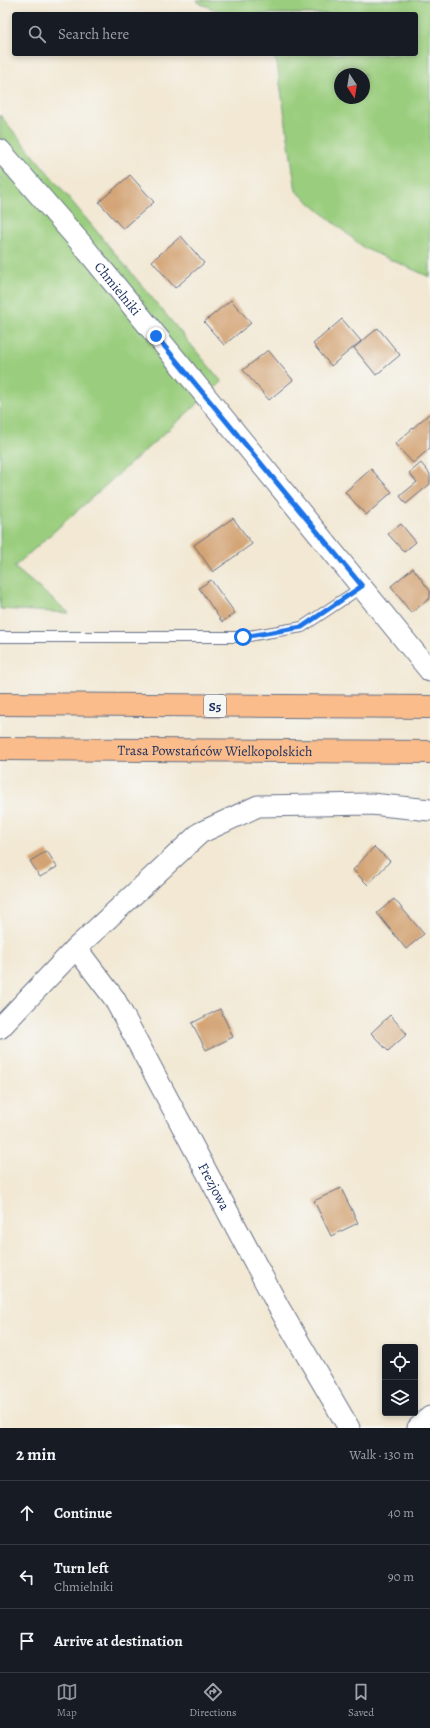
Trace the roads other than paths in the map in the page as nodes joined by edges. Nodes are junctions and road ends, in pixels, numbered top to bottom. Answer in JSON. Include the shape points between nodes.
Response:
{"nodes":[{"id":1,"x":0,"y":150,"type":"edge"},
{"id":2,"x":362,"y":586,"type":"junction"},
{"id":3,"x":0,"y":637,"type":"edge"},
{"id":4,"x":423,"y":648,"type":"edge"},
{"id":5,"x":430,"y":671,"type":"edge"},
{"id":6,"x":0,"y":704,"type":"edge"},
{"id":7,"x":430,"y":707,"type":"edge"},
{"id":8,"x":0,"y":749,"type":"edge"},
{"id":9,"x":430,"y":752,"type":"edge"},
{"id":10,"x":430,"y":810,"type":"edge"},
{"id":11,"x":76,"y":948,"type":"junction"},
{"id":12,"x":0,"y":1028,"type":"edge"},
{"id":13,"x":430,"y":1417,"type":"edge"},
{"id":14,"x":349,"y":1428,"type":"edge"},
{"id":15,"x":418,"y":1428,"type":"edge"}],
"edges":[{"from":1,"to":2,"type":"street","name":"Chmielniki","via":[[80,242]]},
{"from":2,"to":3,"type":"lane","via":[[302,627],[243,637]]},
{"from":2,"to":4,"type":"street","name":"Chmielniki"},
{"from":4,"to":5,"type":"street","name":"Chmielniki"},
{"from":6,"to":7,"type":"highway","number":"S5"},
{"from":8,"to":9,"type":"highway","name":"Trasa Powstańców Wielkopolskich"},
{"from":10,"to":11,"type":"street","via":[[371,804],[258,806],[200,833]]},
{"from":11,"to":12,"type":"street"},
{"from":11,"to":14,"type":"street","name":"Frezjowa","via":[[114,998],[278,1306]]},
{"from":13,"to":15,"type":"street"}]}
